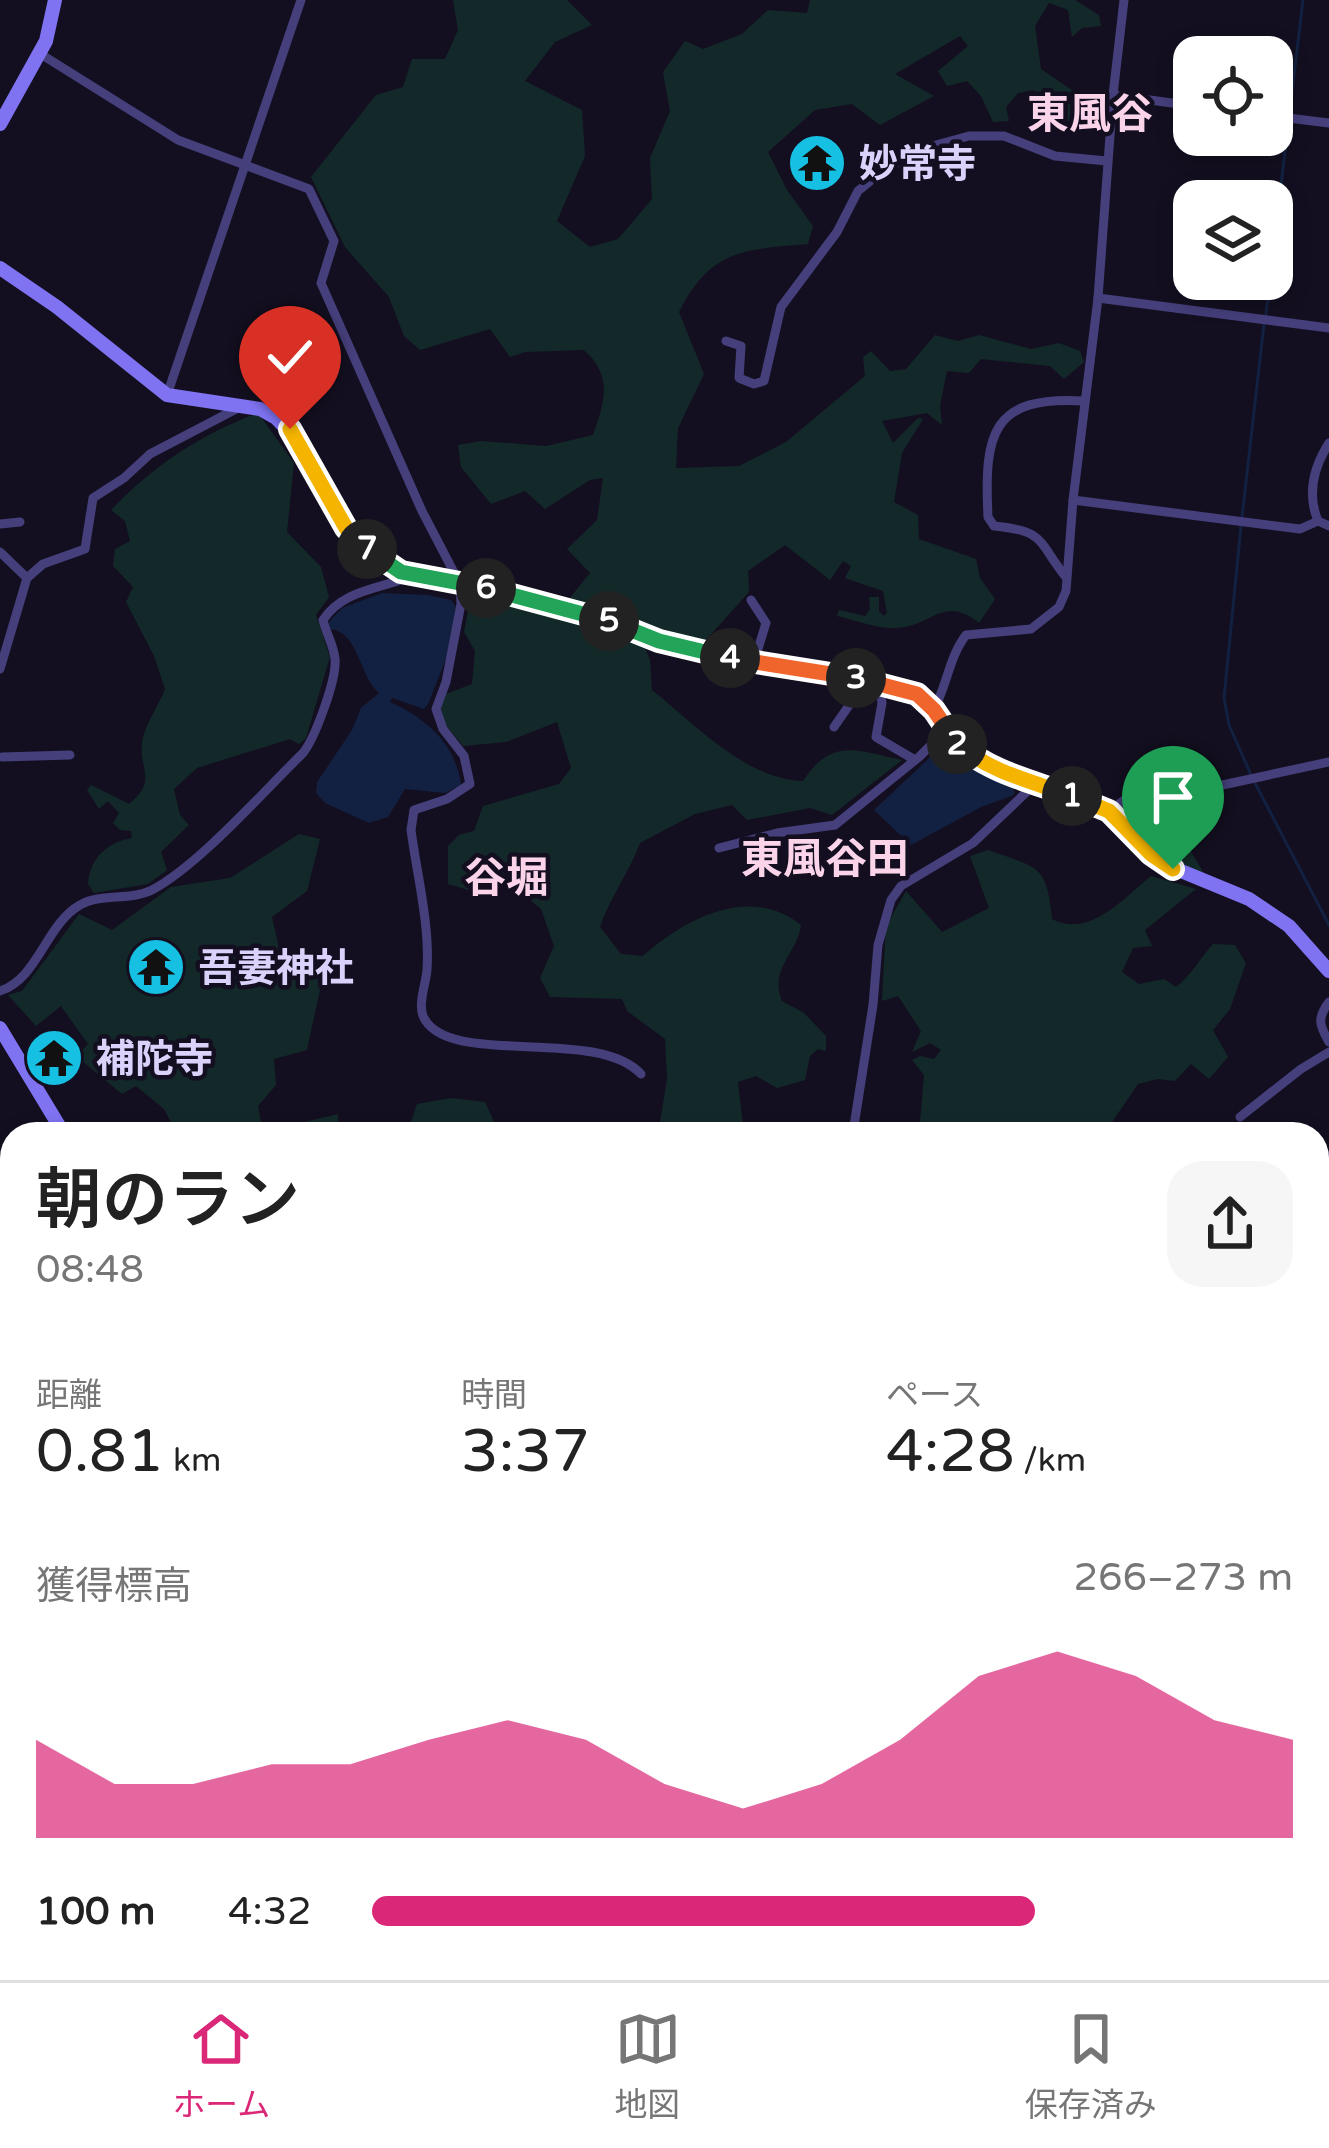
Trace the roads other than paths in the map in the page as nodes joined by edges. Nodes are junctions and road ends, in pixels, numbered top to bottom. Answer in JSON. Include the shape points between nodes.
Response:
{"nodes":[{"id":1,"x":55,"y":0,"type":"edge"},
{"id":2,"x":301,"y":0,"type":"edge"},
{"id":3,"x":1124,"y":0,"type":"edge"},
{"id":4,"x":39,"y":53,"type":"junction"},
{"id":5,"x":1113,"y":95,"type":"junction"},
{"id":6,"x":1173,"y":103,"type":"edge"},
{"id":7,"x":1293,"y":118,"type":"edge"},
{"id":8,"x":1329,"y":123,"type":"edge"},
{"id":9,"x":0,"y":124,"type":"edge"},
{"id":10,"x":1107,"y":161,"type":"junction"},
{"id":11,"x":243,"y":164,"type":"junction"},
{"id":12,"x":0,"y":268,"type":"edge"},
{"id":13,"x":1098,"y":298,"type":"junction"},
{"id":14,"x":1329,"y":328,"type":"edge"},
{"id":15,"x":726,"y":341,"type":"dead end"},
{"id":16,"x":167,"y":395,"type":"junction"},
{"id":17,"x":1085,"y":401,"type":"junction"},
{"id":18,"x":240,"y":407,"type":"junction"},
{"id":19,"x":1329,"y":443,"type":"edge"},
{"id":20,"x":1072,"y":500,"type":"junction"},
{"id":21,"x":1318,"y":521,"type":"junction"},
{"id":22,"x":20,"y":522,"type":"dead end"},
{"id":23,"x":0,"y":524,"type":"edge"},
{"id":24,"x":1329,"y":526,"type":"edge"},
{"id":25,"x":0,"y":552,"type":"edge"},
{"id":26,"x":401,"y":572,"type":"junction"},
{"id":27,"x":27,"y":578,"type":"junction"},
{"id":28,"x":1067,"y":578,"type":"junction"},
{"id":29,"x":460,"y":584,"type":"junction"},
{"id":30,"x":751,"y":600,"type":"dead end"},
{"id":31,"x":754,"y":662,"type":"junction"},
{"id":32,"x":0,"y":669,"type":"edge"},
{"id":33,"x":859,"y":679,"type":"junction"},
{"id":34,"x":879,"y":683,"type":"junction"},
{"id":35,"x":934,"y":710,"type":"junction"},
{"id":36,"x":834,"y":727,"type":"dead end"},
{"id":37,"x":946,"y":730,"type":"junction"},
{"id":38,"x":70,"y":754,"type":"dead end"},
{"id":39,"x":1,"y":755,"type":"edge"},
{"id":40,"x":915,"y":760,"type":"junction"},
{"id":41,"x":1329,"y":762,"type":"edge"},
{"id":42,"x":1035,"y":784,"type":"junction"},
{"id":43,"x":1109,"y":811,"type":"junction"},
{"id":44,"x":719,"y":848,"type":"dead end"},
{"id":45,"x":1327,"y":965,"type":"edge"},
{"id":46,"x":0,"y":991,"type":"edge"},
{"id":47,"x":1329,"y":1002,"type":"edge"},
{"id":48,"x":0,"y":1028,"type":"edge"},
{"id":49,"x":1329,"y":1042,"type":"edge"},
{"id":50,"x":1329,"y":1052,"type":"edge"},
{"id":51,"x":641,"y":1074,"type":"dead end"},
{"id":52,"x":1240,"y":1117,"type":"dead end"},
{"id":53,"x":57,"y":1122,"type":"edge"},
{"id":54,"x":854,"y":1122,"type":"edge"}],
"edges":[{"from":1,"to":4,"type":"street"},
{"from":2,"to":11,"type":"street"},
{"from":3,"to":5,"type":"street"},
{"from":4,"to":9,"type":"street"},
{"from":4,"to":11,"type":"street","via":[[164,134]]},
{"from":5,"to":6,"type":"street"},
{"from":5,"to":10,"type":"street"},
{"from":7,"to":8,"type":"street"},
{"from":10,"to":13,"type":"street"},
{"from":10,"to":15,"type":"street","via":[[1054,156],[1004,136],[949,138],[921,149],[858,190],[781,308],[764,381],[739,378],[741,346]]},
{"from":11,"to":16,"type":"street"},
{"from":11,"to":29,"type":"street","via":[[309,189],[334,241],[321,284]]},
{"from":12,"to":16,"type":"street"},
{"from":13,"to":14,"type":"street"},
{"from":13,"to":17,"type":"street"},
{"from":16,"to":18,"type":"street"},
{"from":17,"to":20,"type":"street"},
{"from":17,"to":28,"type":"street","via":[[1052,399],[1011,412],[989,441],[988,517],[994,526],[1034,534]]},
{"from":18,"to":26,"type":"street","via":[[260,409],[290,429],[346,528]]},
{"from":18,"to":27,"type":"street","via":[[150,454],[93,498],[85,549]]},
{"from":19,"to":21,"type":"street","via":[[1312,485]]},
{"from":20,"to":21,"type":"street","via":[[1300,529]]},
{"from":20,"to":28,"type":"street"},
{"from":21,"to":24,"type":"street"},
{"from":22,"to":23,"type":"street"},
{"from":25,"to":27,"type":"street"},
{"from":26,"to":29,"type":"street"},
{"from":26,"to":46,"type":"street","via":[[398,581],[343,598],[326,614],[334,673],[303,753],[158,886],[83,902],[16,984]]},
{"from":27,"to":32,"type":"street"},
{"from":28,"to":35,"type":"street","via":[[1059,608],[1031,629],[966,635]]},
{"from":29,"to":31,"type":"street","via":[[510,591],[659,641]]},
{"from":29,"to":51,"type":"street","via":[[436,709],[464,756],[470,784],[414,810],[428,964],[421,1011],[464,1044],[556,1047],[612,1058]]},
{"from":30,"to":31,"type":"street","via":[[766,623]]},
{"from":31,"to":33,"type":"street"},
{"from":33,"to":34,"type":"street"},
{"from":33,"to":36,"type":"street"},
{"from":34,"to":35,"type":"street","via":[[917,694]]},
{"from":34,"to":40,"type":"street","via":[[875,737]]},
{"from":35,"to":37,"type":"street"},
{"from":37,"to":40,"type":"street"},
{"from":37,"to":42,"type":"street","via":[[977,760]]},
{"from":38,"to":39,"type":"street"},
{"from":40,"to":44,"type":"street","via":[[836,825]]},
{"from":41,"to":43,"type":"street","via":[[1213,787],[1173,765]]},
{"from":42,"to":43,"type":"street"},
{"from":42,"to":54,"type":"street","via":[[973,843],[891,900]]},
{"from":43,"to":45,"type":"street","via":[[1163,864],[1249,899]]},
{"from":47,"to":49,"type":"street","via":[[1319,1017]]},
{"from":48,"to":53,"type":"street"},
{"from":50,"to":52,"type":"street"}]}
